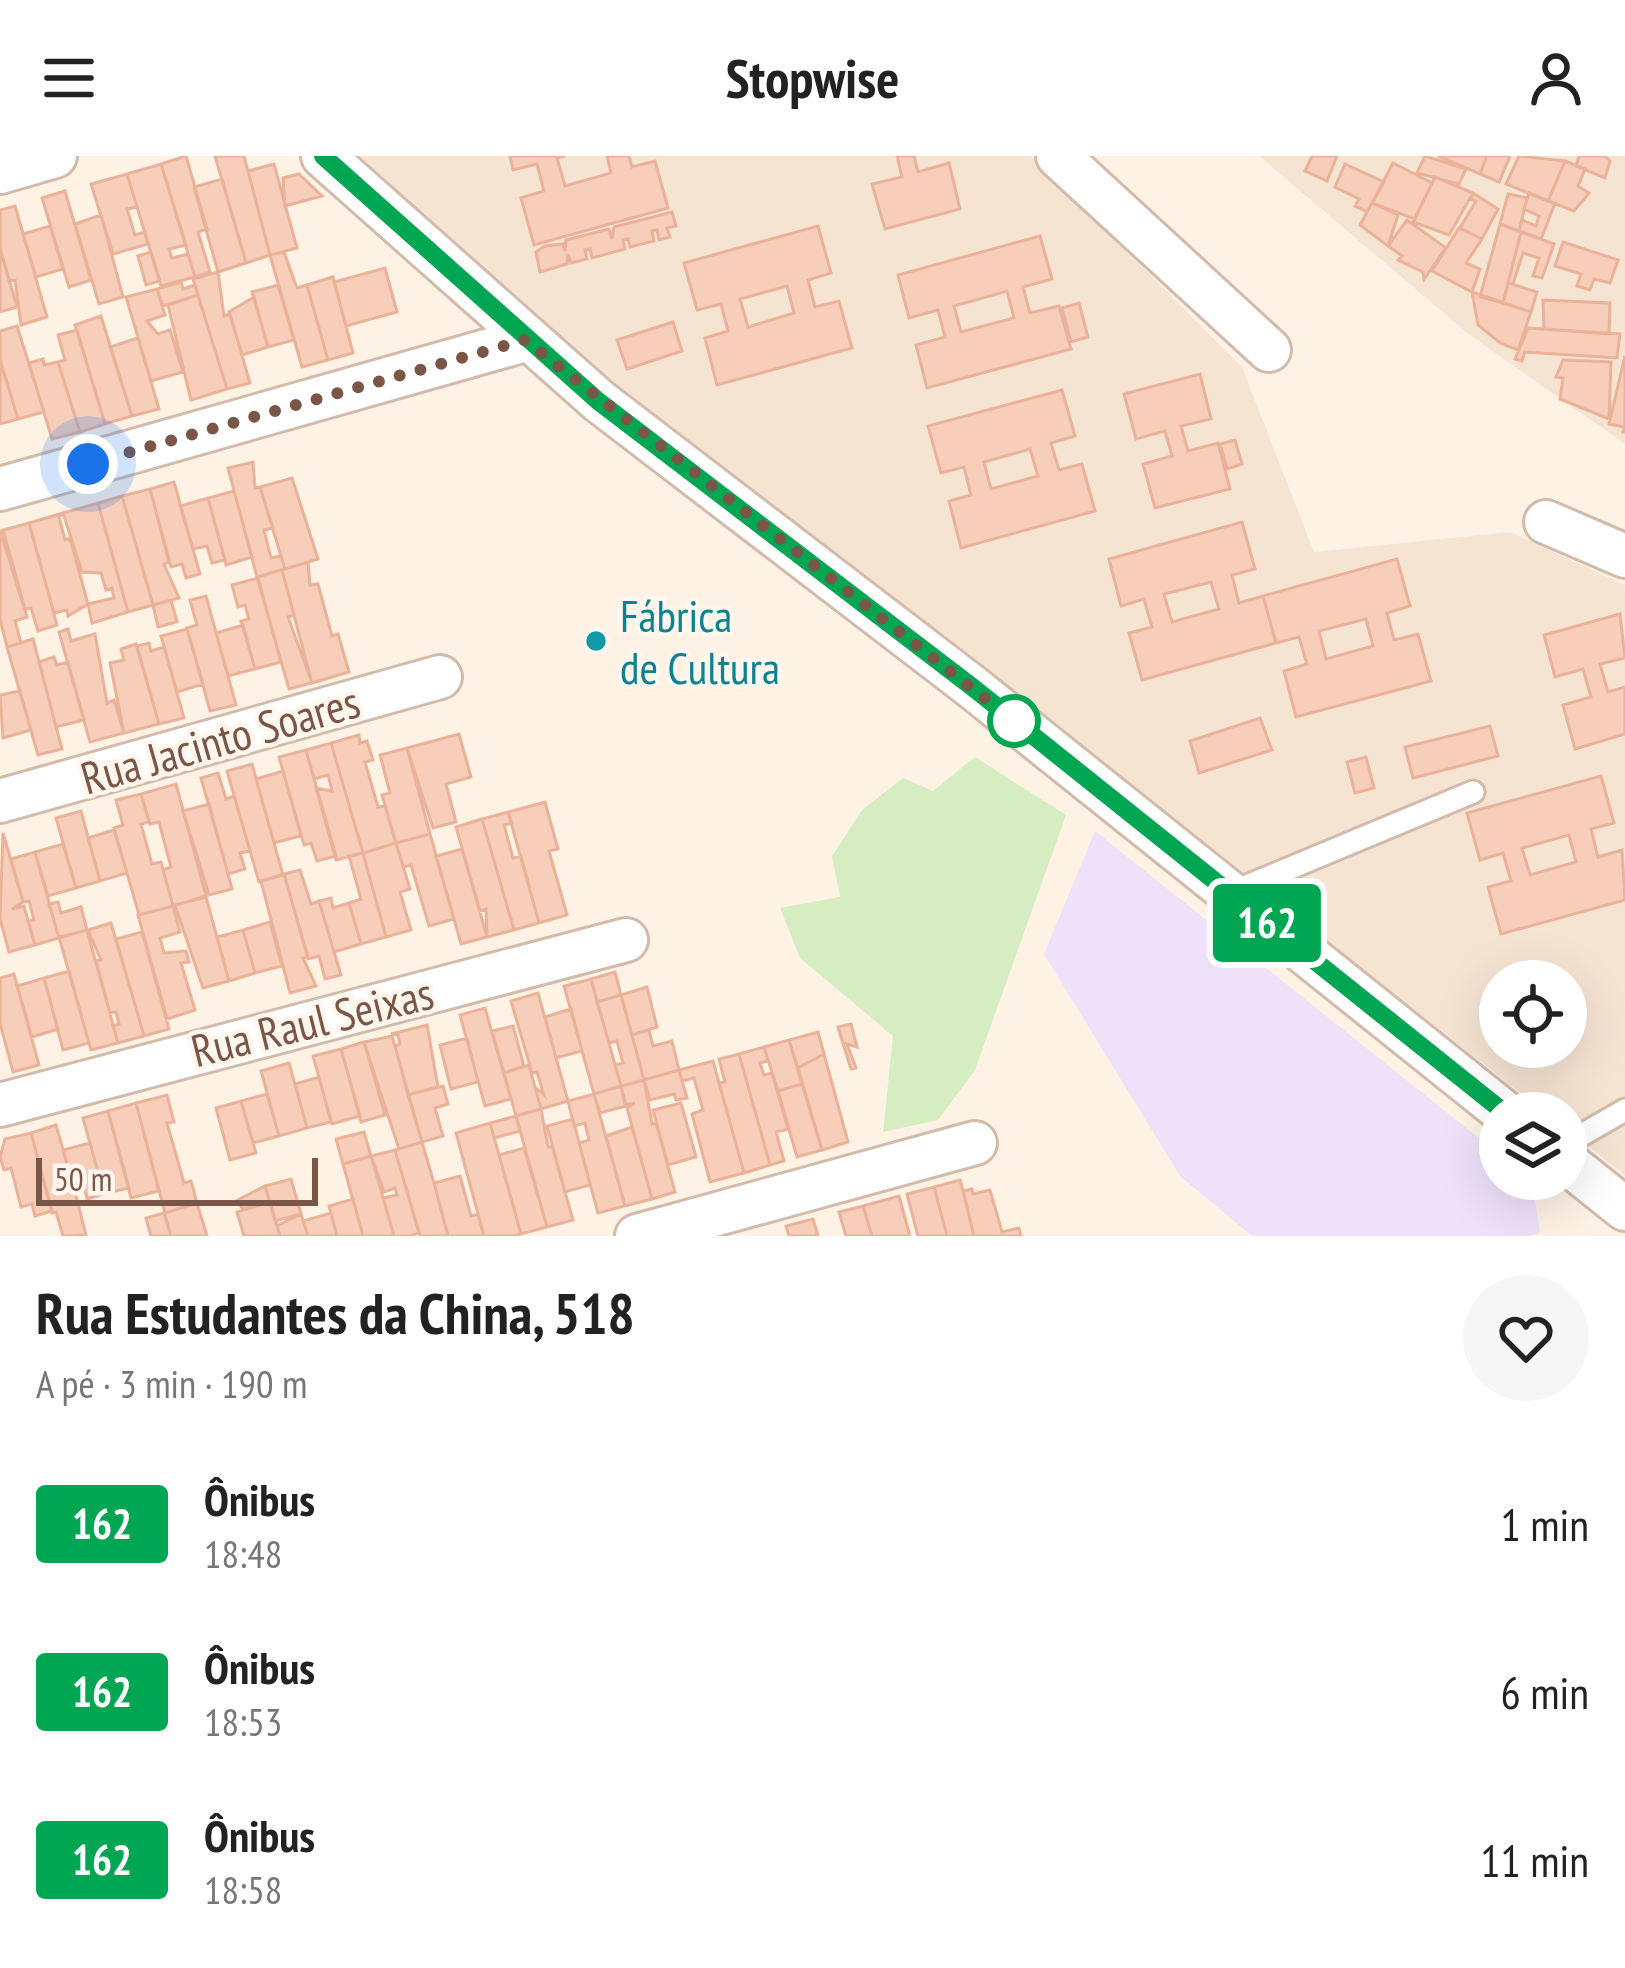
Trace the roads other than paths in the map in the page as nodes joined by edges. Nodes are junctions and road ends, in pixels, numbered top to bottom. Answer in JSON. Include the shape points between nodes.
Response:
{"nodes":[{"id":1,"x":55,"y":156,"type":"edge"},
{"id":2,"x":323,"y":156,"type":"edge"},
{"id":3,"x":1058,"y":156,"type":"edge"},
{"id":4,"x":0,"y":172,"type":"edge"},
{"id":5,"x":525,"y":340,"type":"junction"},
{"id":6,"x":1269,"y":350,"type":"dead end"},
{"id":7,"x":0,"y":489,"type":"edge"},
{"id":8,"x":1546,"y":523,"type":"dead end"},
{"id":9,"x":1625,"y":556,"type":"edge"},
{"id":10,"x":440,"y":677,"type":"dead end"},
{"id":11,"x":1473,"y":792,"type":"dead end"},
{"id":12,"x":0,"y":801,"type":"edge"},
{"id":13,"x":1230,"y":893,"type":"junction"},
{"id":14,"x":626,"y":940,"type":"dead end"},
{"id":15,"x":1479,"y":1092,"type":"edge"},
{"id":16,"x":0,"y":1105,"type":"edge"},
{"id":17,"x":1625,"y":1111,"type":"edge"},
{"id":18,"x":1587,"y":1132,"type":"edge"},
{"id":19,"x":975,"y":1143,"type":"dead end"},
{"id":20,"x":1587,"y":1179,"type":"edge"},
{"id":21,"x":1625,"y":1209,"type":"edge"},
{"id":22,"x":637,"y":1236,"type":"edge"}],
"edges":[{"from":1,"to":4,"type":"street"},
{"from":2,"to":5,"type":"street"},
{"from":3,"to":6,"type":"street"},
{"from":5,"to":7,"type":"street"},
{"from":5,"to":13,"type":"street"},
{"from":8,"to":9,"type":"street"},
{"from":10,"to":12,"type":"street","name":"Rua Jacinto Soares"},
{"from":11,"to":13,"type":"lane"},
{"from":13,"to":15,"type":"street"},
{"from":14,"to":16,"type":"street","name":"Rua Raul Seixas"},
{"from":17,"to":18,"type":"lane"},
{"from":19,"to":22,"type":"street"},
{"from":20,"to":21,"type":"street"}]}
